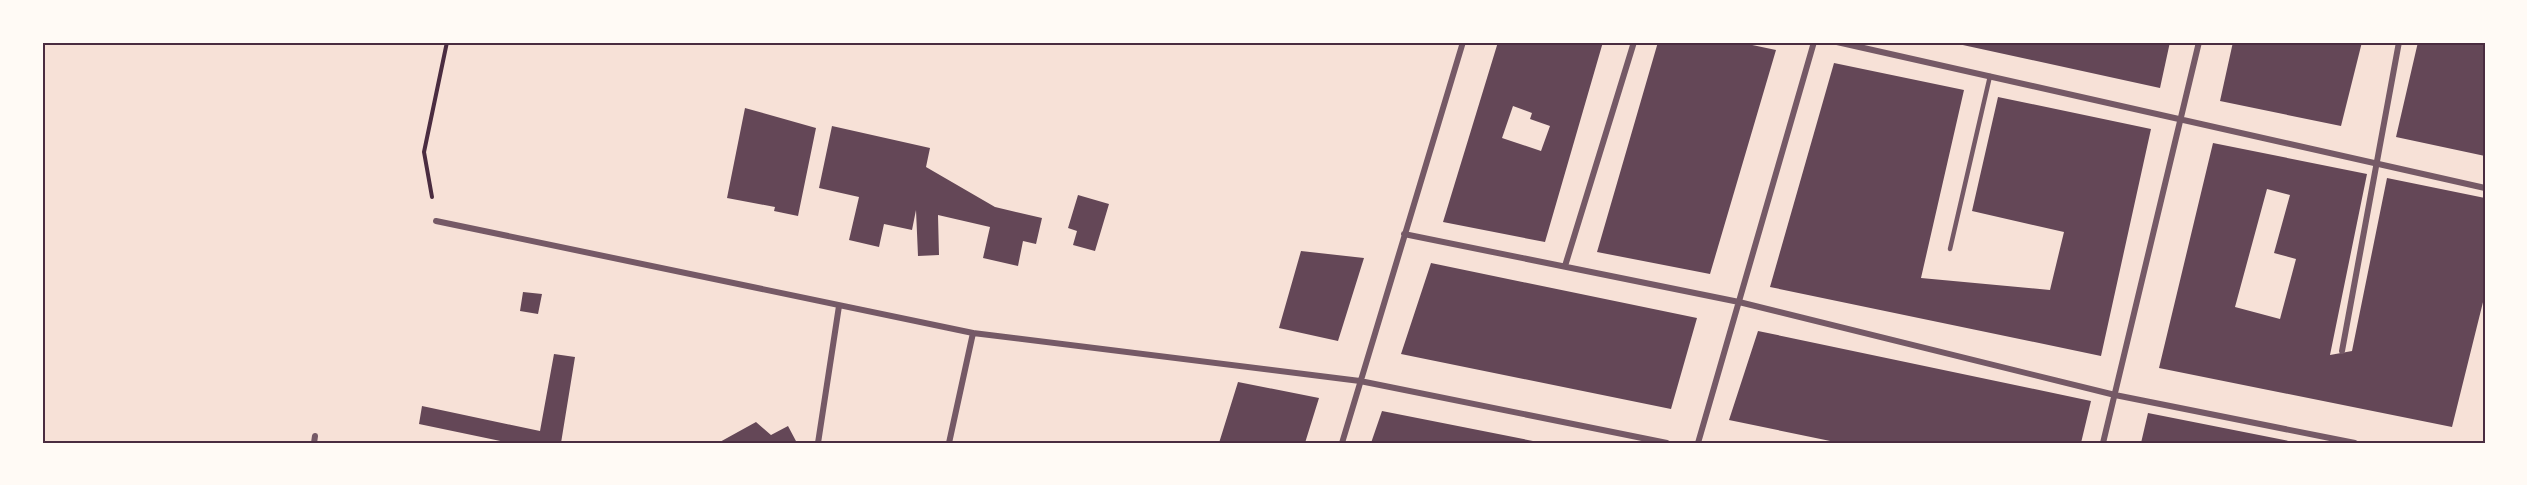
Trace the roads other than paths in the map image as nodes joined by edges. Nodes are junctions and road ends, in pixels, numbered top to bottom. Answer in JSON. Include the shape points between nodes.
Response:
{"nodes":[{"id":1,"x":1463,"y":42,"type":"edge"},
{"id":2,"x":1634,"y":42,"type":"edge"},
{"id":3,"x":1814,"y":42,"type":"edge"},
{"id":4,"x":1837,"y":42,"type":"edge"},
{"id":5,"x":2199,"y":42,"type":"edge"},
{"id":6,"x":2399,"y":42,"type":"edge"},
{"id":7,"x":1990,"y":76,"type":"junction"},
{"id":8,"x":2181,"y":119,"type":"junction"},
{"id":9,"x":2375,"y":163,"type":"junction"},
{"id":10,"x":2485,"y":188,"type":"edge"},
{"id":11,"x":436,"y":221,"type":"road end"},
{"id":12,"x":1404,"y":234,"type":"junction"},
{"id":13,"x":1950,"y":249,"type":"dead end"},
{"id":14,"x":1565,"y":266,"type":"junction"},
{"id":15,"x":1739,"y":302,"type":"junction"},
{"id":16,"x":839,"y":306,"type":"junction"},
{"id":17,"x":973,"y":333,"type":"junction"},
{"id":18,"x":2342,"y":351,"type":"dead end"},
{"id":19,"x":1360,"y":381,"type":"junction"},
{"id":20,"x":2115,"y":395,"type":"junction"},
{"id":21,"x":818,"y":443,"type":"edge"},
{"id":22,"x":949,"y":443,"type":"edge"},
{"id":23,"x":1342,"y":443,"type":"edge"},
{"id":24,"x":1667,"y":443,"type":"edge"},
{"id":25,"x":1698,"y":443,"type":"edge"},
{"id":26,"x":2103,"y":443,"type":"edge"},
{"id":27,"x":2355,"y":443,"type":"edge"}],
"edges":[{"from":1,"to":12,"type":"street"},
{"from":2,"to":14,"type":"street"},
{"from":3,"to":15,"type":"street"},
{"from":4,"to":7,"type":"street"},
{"from":5,"to":8,"type":"street"},
{"from":6,"to":9,"type":"street"},
{"from":7,"to":8,"type":"street"},
{"from":7,"to":13,"type":"lane"},
{"from":8,"to":9,"type":"street"},
{"from":8,"to":20,"type":"street"},
{"from":9,"to":10,"type":"street"},
{"from":9,"to":18,"type":"street"},
{"from":11,"to":16,"type":"street"},
{"from":12,"to":14,"type":"street"},
{"from":12,"to":19,"type":"street"},
{"from":14,"to":15,"type":"street"},
{"from":15,"to":20,"type":"street"},
{"from":15,"to":25,"type":"street"},
{"from":16,"to":17,"type":"street"},
{"from":16,"to":21,"type":"street"},
{"from":17,"to":19,"type":"street"},
{"from":17,"to":22,"type":"street"},
{"from":19,"to":23,"type":"street"},
{"from":19,"to":24,"type":"street"},
{"from":20,"to":26,"type":"street"},
{"from":20,"to":27,"type":"street"}]}
